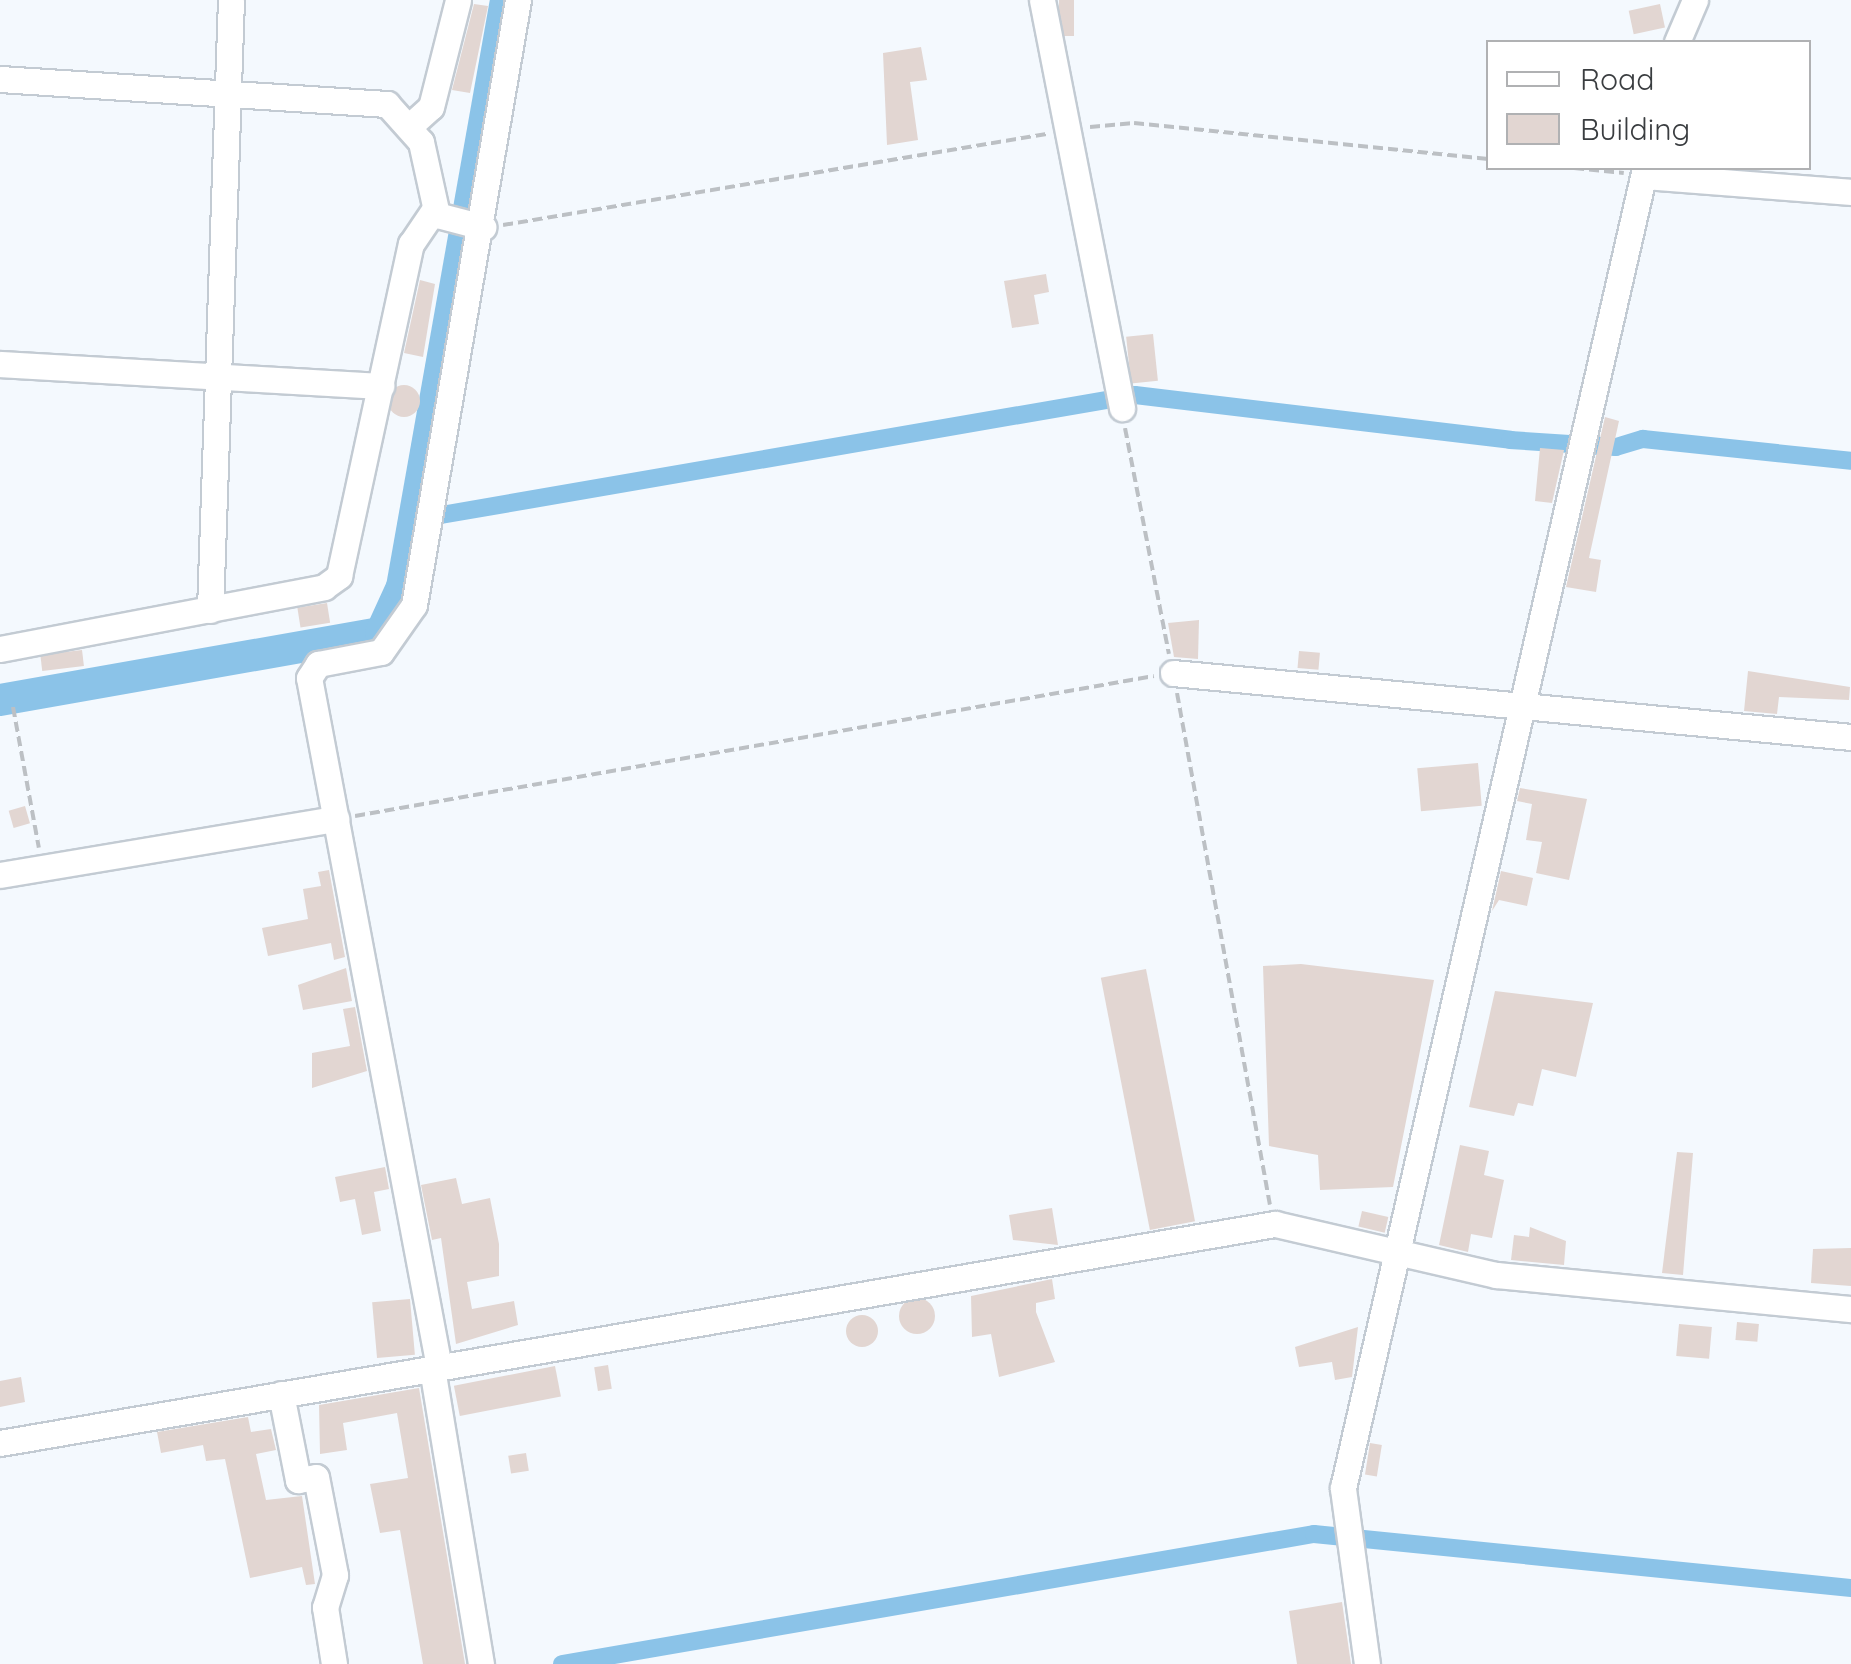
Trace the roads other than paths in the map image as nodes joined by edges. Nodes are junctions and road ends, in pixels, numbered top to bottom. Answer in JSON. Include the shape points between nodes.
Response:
{"nodes":[{"id":1,"x":231,"y":0,"type":"edge"},
{"id":2,"x":458,"y":0,"type":"edge"},
{"id":3,"x":518,"y":0,"type":"edge"},
{"id":4,"x":1042,"y":0,"type":"edge"},
{"id":5,"x":1695,"y":0,"type":"edge"},
{"id":6,"x":1677,"y":40,"type":"edge"},
{"id":7,"x":0,"y":79,"type":"edge"},
{"id":8,"x":228,"y":89,"type":"junction"},
{"id":9,"x":412,"y":124,"type":"junction"},
{"id":10,"x":1645,"y":172,"type":"edge"},
{"id":11,"x":1851,"y":192,"type":"edge"},
{"id":12,"x":461,"y":221,"type":"junction"},
{"id":13,"x":0,"y":364,"type":"edge"},
{"id":14,"x":218,"y":375,"type":"junction"},
{"id":15,"x":381,"y":386,"type":"junction"},
{"id":16,"x":1120,"y":398,"type":"road end"},
{"id":17,"x":210,"y":610,"type":"junction"},
{"id":18,"x":0,"y":649,"type":"edge"},
{"id":19,"x":1173,"y":673,"type":"road end"},
{"id":20,"x":1518,"y":706,"type":"junction"},
{"id":21,"x":1851,"y":737,"type":"edge"},
{"id":22,"x":336,"y":819,"type":"junction"},
{"id":23,"x":0,"y":875,"type":"edge"},
{"id":24,"x":1393,"y":1256,"type":"junction"},
{"id":25,"x":1851,"y":1309,"type":"edge"},
{"id":26,"x":436,"y":1367,"type":"junction"},
{"id":27,"x":281,"y":1394,"type":"junction"},
{"id":28,"x":0,"y":1443,"type":"edge"},
{"id":29,"x":334,"y":1664,"type":"edge"},
{"id":30,"x":481,"y":1664,"type":"edge"},
{"id":31,"x":1367,"y":1664,"type":"edge"}],
"edges":[{"from":1,"to":8,"type":"street"},
{"from":2,"to":9,"type":"street","via":[[432,106]]},
{"from":3,"to":12,"type":"street"},
{"from":4,"to":16,"type":"street"},
{"from":5,"to":6,"type":"street"},
{"from":7,"to":8,"type":"street"},
{"from":8,"to":9,"type":"street","via":[[366,98]]},
{"from":8,"to":14,"type":"street"},
{"from":9,"to":12,"type":"street"},
{"from":10,"to":11,"type":"street"},
{"from":10,"to":20,"type":"street"},
{"from":12,"to":15,"type":"street","via":[[411,244]]},
{"from":12,"to":22,"type":"street","via":[[414,605],[382,652],[318,664],[309,678]]},
{"from":13,"to":14,"type":"street"},
{"from":14,"to":15,"type":"street"},
{"from":14,"to":17,"type":"street"},
{"from":15,"to":17,"type":"street","via":[[339,576],[324,587]]},
{"from":17,"to":18,"type":"street"},
{"from":19,"to":20,"type":"street"},
{"from":20,"to":21,"type":"street"},
{"from":20,"to":24,"type":"street"},
{"from":22,"to":23,"type":"street"},
{"from":22,"to":26,"type":"street"},
{"from":24,"to":25,"type":"street","via":[[1496,1275]]},
{"from":24,"to":26,"type":"street","via":[[1275,1224]]},
{"from":24,"to":31,"type":"street","via":[[1344,1532]]},
{"from":26,"to":27,"type":"street"},
{"from":26,"to":30,"type":"street"},
{"from":27,"to":28,"type":"street"},
{"from":27,"to":29,"type":"street","via":[[298,1480],[316,1477],[332,1559],[325,1607]]}]}
